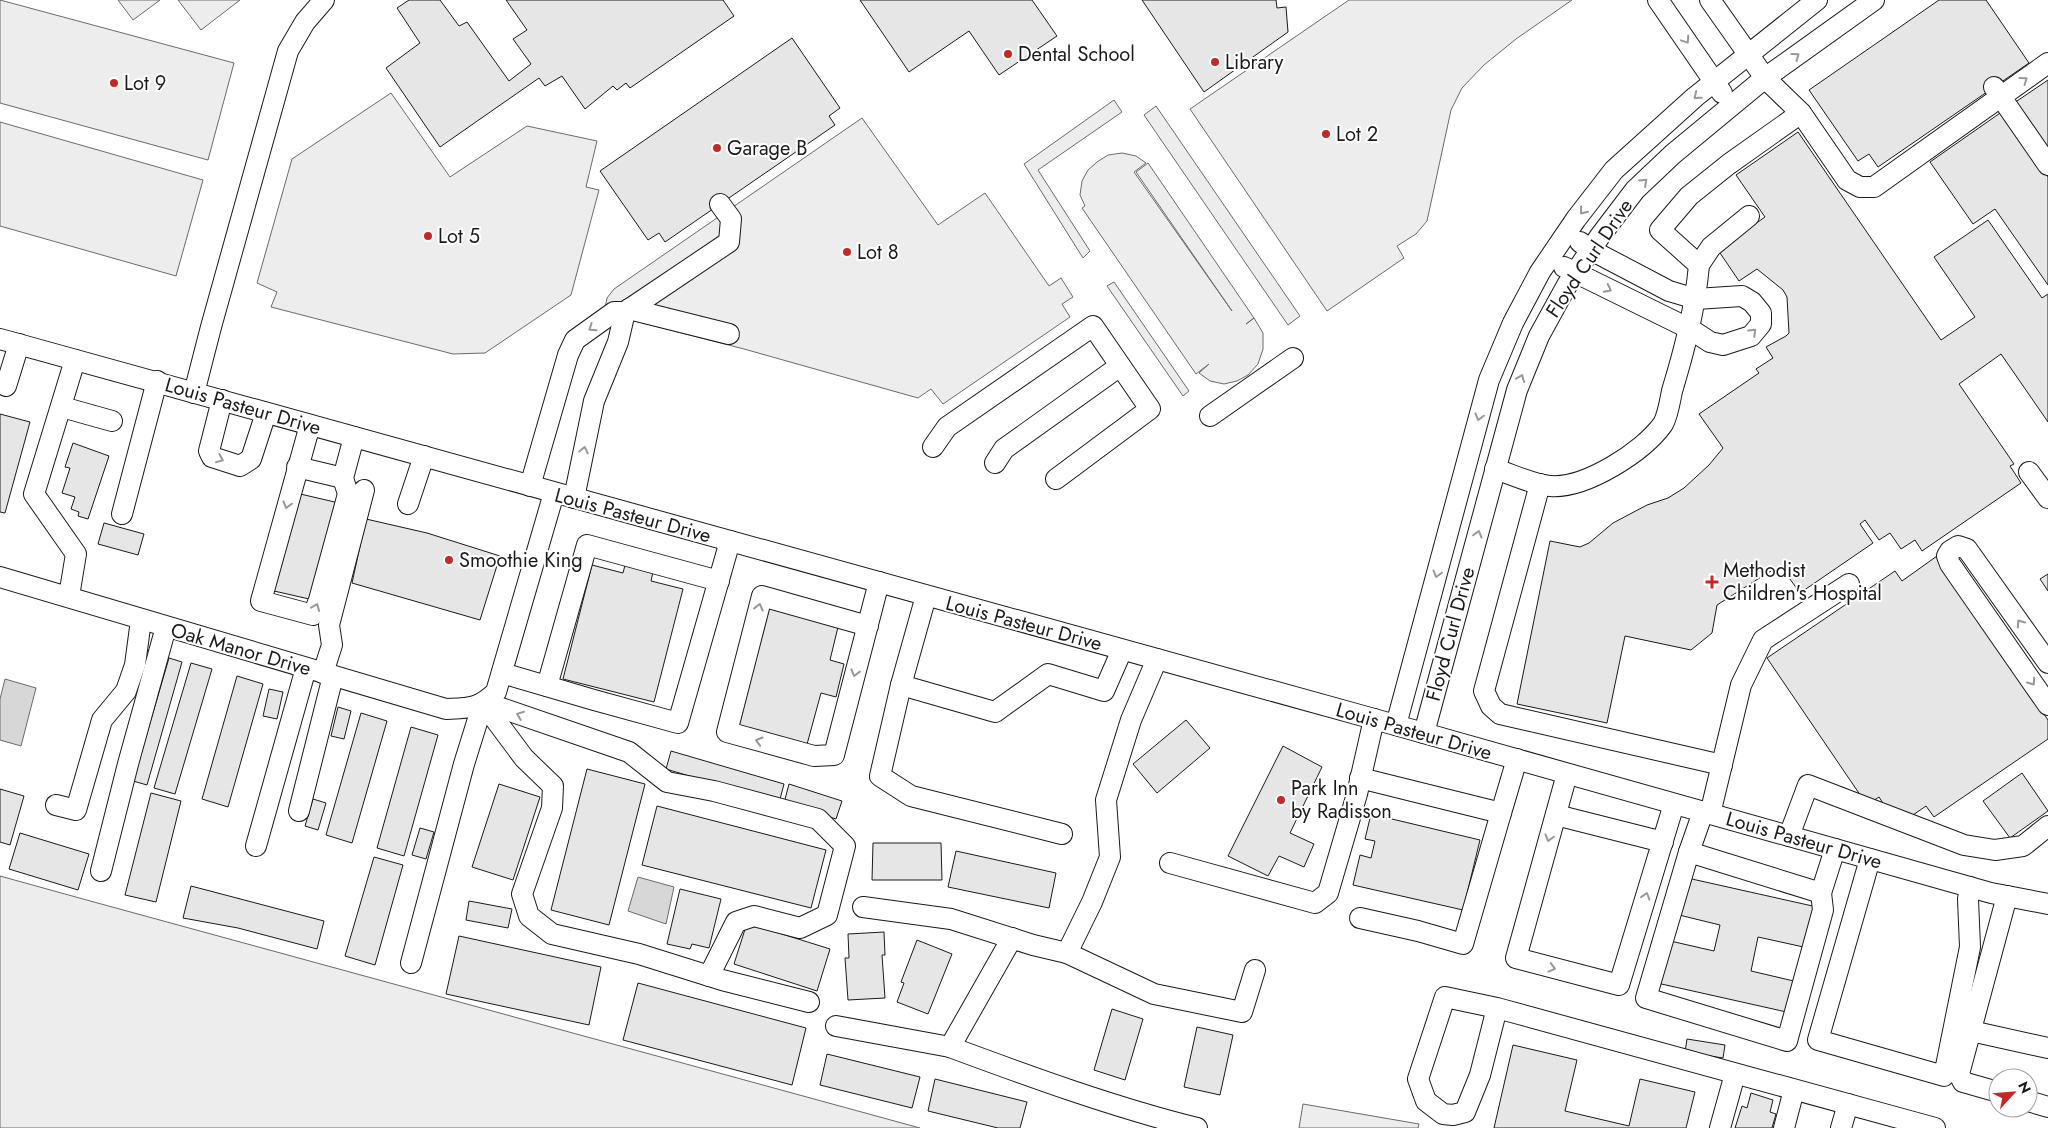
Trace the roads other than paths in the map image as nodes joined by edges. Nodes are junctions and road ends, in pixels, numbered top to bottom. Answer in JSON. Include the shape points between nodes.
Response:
{"nodes":[{"id":1,"x":324,"y":0,"type":"edge"},
{"id":2,"x":1658,"y":0,"type":"edge"},
{"id":3,"x":1710,"y":0,"type":"edge"},
{"id":4,"x":1817,"y":0,"type":"edge"},
{"id":5,"x":1874,"y":0,"type":"edge"},
{"id":6,"x":1748,"y":55,"type":"junction"},
{"id":7,"x":2048,"y":63,"type":"edge"},
{"id":8,"x":1765,"y":78,"type":"junction"},
{"id":9,"x":1714,"y":82,"type":"junction"},
{"id":10,"x":1997,"y":92,"type":"junction"},
{"id":11,"x":1731,"y":106,"type":"junction"},
{"id":12,"x":1801,"y":113,"type":"junction"},
{"id":13,"x":2048,"y":165,"type":"edge"},
{"id":14,"x":720,"y":204,"type":"dead end"},
{"id":15,"x":1749,"y":216,"type":"dead end"},
{"id":16,"x":1567,"y":232,"type":"junction"},
{"id":17,"x":1590,"y":250,"type":"junction"},
{"id":18,"x":1549,"y":259,"type":"junction"},
{"id":19,"x":1699,"y":265,"type":"junction"},
{"id":20,"x":1574,"y":273,"type":"junction"},
{"id":21,"x":1696,"y":299,"type":"junction"},
{"id":22,"x":627,"y":310,"type":"junction"},
{"id":23,"x":1690,"y":329,"type":"junction"},
{"id":24,"x":729,"y":334,"type":"dead end"},
{"id":25,"x":10,"y":342,"type":"edge"},
{"id":26,"x":1293,"y":358,"type":"dead end"},
{"id":27,"x":75,"y":360,"type":"junction"},
{"id":28,"x":1120,"y":366,"type":"junction"},
{"id":29,"x":157,"y":381,"type":"junction"},
{"id":30,"x":6,"y":386,"type":"dead end"},
{"id":31,"x":194,"y":393,"type":"junction"},
{"id":32,"x":222,"y":400,"type":"junction"},
{"id":33,"x":62,"y":407,"type":"junction"},
{"id":34,"x":266,"y":413,"type":"junction"},
{"id":35,"x":1210,"y":416,"type":"dead end"},
{"id":36,"x":112,"y":421,"type":"dead end"},
{"id":37,"x":310,"y":425,"type":"junction"},
{"id":38,"x":354,"y":437,"type":"junction"},
{"id":39,"x":933,"y":447,"type":"dead end"},
{"id":40,"x":424,"y":456,"type":"junction"},
{"id":41,"x":995,"y":463,"type":"dead end"},
{"id":42,"x":297,"y":467,"type":"junction"},
{"id":43,"x":1495,"y":469,"type":"junction"},
{"id":44,"x":2029,"y":472,"type":"dead end"},
{"id":45,"x":343,"y":478,"type":"junction"},
{"id":46,"x":1056,"y":479,"type":"dead end"},
{"id":47,"x":1540,"y":484,"type":"junction"},
{"id":48,"x":530,"y":486,"type":"junction"},
{"id":49,"x":364,"y":490,"type":"dead end"},
{"id":50,"x":554,"y":493,"type":"junction"},
{"id":51,"x":574,"y":498,"type":"junction"},
{"id":52,"x":2048,"y":498,"type":"edge"},
{"id":53,"x":408,"y":504,"type":"dead end"},
{"id":54,"x":122,"y":514,"type":"dead end"},
{"id":55,"x":730,"y":541,"type":"junction"},
{"id":56,"x":0,"y":578,"type":"edge"},
{"id":57,"x":719,"y":581,"type":"junction"},
{"id":58,"x":879,"y":582,"type":"junction"},
{"id":59,"x":1849,"y":584,"type":"dead end"},
{"id":60,"x":69,"y":596,"type":"junction"},
{"id":61,"x":926,"y":596,"type":"junction"},
{"id":62,"x":141,"y":620,"type":"junction"},
{"id":63,"x":868,"y":626,"type":"junction"},
{"id":64,"x":166,"y":627,"type":"junction"},
{"id":65,"x":1122,"y":650,"type":"junction"},
{"id":66,"x":1157,"y":660,"type":"junction"},
{"id":67,"x":2048,"y":663,"type":"edge"},
{"id":68,"x":321,"y":672,"type":"junction"},
{"id":69,"x":502,"y":673,"type":"junction"},
{"id":70,"x":901,"y":685,"type":"junction"},
{"id":71,"x":547,"y":686,"type":"junction"},
{"id":72,"x":483,"y":703,"type":"junction"},
{"id":73,"x":2048,"y":705,"type":"edge"},
{"id":74,"x":1374,"y":719,"type":"junction"},
{"id":75,"x":1396,"y":725,"type":"junction"},
{"id":76,"x":1424,"y":733,"type":"junction"},
{"id":77,"x":1517,"y":760,"type":"junction"},
{"id":78,"x":1722,"y":765,"type":"junction"},
{"id":79,"x":1567,"y":774,"type":"junction"},
{"id":80,"x":1360,"y":778,"type":"junction"},
{"id":81,"x":1674,"y":804,"type":"junction"},
{"id":82,"x":56,"y":805,"type":"dead end"},
{"id":83,"x":299,"y":811,"type":"dead end"},
{"id":84,"x":1501,"y":813,"type":"junction"},
{"id":85,"x":1706,"y":813,"type":"junction"},
{"id":86,"x":1556,"y":815,"type":"junction"},
{"id":87,"x":2048,"y":826,"type":"edge"},
{"id":88,"x":1062,"y":834,"type":"dead end"},
{"id":89,"x":1789,"y":836,"type":"junction"},
{"id":90,"x":1663,"y":842,"type":"junction"},
{"id":91,"x":256,"y":846,"type":"dead end"},
{"id":92,"x":1835,"y":849,"type":"junction"},
{"id":93,"x":1689,"y":852,"type":"junction"},
{"id":94,"x":1870,"y":859,"type":"junction"},
{"id":95,"x":1170,"y":863,"type":"dead end"},
{"id":96,"x":101,"y":871,"type":"dead end"},
{"id":97,"x":1970,"y":887,"type":"junction"},
{"id":98,"x":1821,"y":893,"type":"junction"},
{"id":99,"x":2007,"y":896,"type":"junction"},
{"id":100,"x":2048,"y":904,"type":"edge"},
{"id":101,"x":863,"y":907,"type":"dead end"},
{"id":102,"x":1360,"y":918,"type":"dead end"},
{"id":103,"x":1012,"y":938,"type":"junction"},
{"id":104,"x":1067,"y":953,"type":"junction"},
{"id":105,"x":411,"y":963,"type":"dead end"},
{"id":106,"x":1255,"y":970,"type":"dead end"},
{"id":107,"x":709,"y":976,"type":"junction"},
{"id":108,"x":808,"y":1002,"type":"dead end"},
{"id":109,"x":1497,"y":1008,"type":"junction"},
{"id":110,"x":836,"y":1026,"type":"dead end"},
{"id":111,"x":1971,"y":1031,"type":"junction"},
{"id":112,"x":950,"y":1047,"type":"junction"},
{"id":113,"x":2048,"y":1048,"type":"edge"},
{"id":114,"x":1735,"y":1074,"type":"junction"},
{"id":115,"x":1988,"y":1089,"type":"edge"},
{"id":116,"x":1794,"y":1090,"type":"junction"},
{"id":117,"x":1848,"y":1104,"type":"junction"},
{"id":118,"x":1465,"y":1120,"type":"edge"},
{"id":119,"x":1197,"y":1128,"type":"edge"},
{"id":120,"x":1720,"y":1128,"type":"edge"},
{"id":121,"x":1784,"y":1128,"type":"edge"},
{"id":122,"x":1842,"y":1128,"type":"edge"},
{"id":123,"x":1934,"y":1128,"type":"edge"}],
"edges":[{"from":1,"to":31,"type":"street","via":[[305,22],[288,51]]},
{"from":2,"to":9,"type":"street","one_way":true},
{"from":3,"to":6,"type":"street"},
{"from":4,"to":6,"type":"street","name":"Floyd Curl Drive"},
{"from":8,"to":5,"type":"street","name":"Floyd Curl Drive","one_way":true},
{"from":6,"to":8,"type":"street"},
{"from":6,"to":9,"type":"street","name":"Floyd Curl Drive"},
{"from":10,"to":7,"type":"street","one_way":true},
{"from":8,"to":11,"type":"street","name":"Floyd Curl Drive"},
{"from":8,"to":12,"type":"street"},
{"from":9,"to":11,"type":"street"},
{"from":9,"to":16,"type":"street","name":"Floyd Curl Drive","one_way":true,"via":[[1614,170]]},
{"from":10,"to":12,"type":"street","via":[[1874,187],[1860,187],[1847,180]]},
{"from":10,"to":13,"type":"street"},
{"from":17,"to":11,"type":"street","name":"Floyd Curl Drive","one_way":true,"via":[[1635,190]]},
{"from":12,"to":19,"type":"street","via":[[1689,196],[1660,230]]},
{"from":14,"to":22,"type":"street","via":[[731,219],[729,242]]},
{"from":15,"to":19,"type":"street","via":[[1711,247]]},
{"from":16,"to":17,"type":"street"},
{"from":16,"to":18,"type":"street","name":"Floyd Curl Drive"},
{"from":17,"to":20,"type":"street","name":"Floyd Curl Drive"},
{"from":17,"to":21,"type":"street","via":[[1669,291]]},
{"from":18,"to":20,"type":"street"},
{"from":18,"to":75,"type":"street","name":"Floyd Curl Drive","one_way":true,"via":[[1512,323],[1489,380]]},
{"from":19,"to":21,"type":"street"},
{"from":20,"to":23,"type":"street","one_way":true},
{"from":43,"to":20,"type":"street","name":"Floyd Curl Drive","one_way":true,"via":[[1520,381],[1539,336]]},
{"from":21,"to":23,"type":"street"},
{"from":23,"to":21,"type":"street","one_way":true,"via":[[1710,342],[1723,345],[1751,336],[1761,324],[1761,313],[1742,296]]},
{"from":22,"to":24,"type":"street"},
{"from":22,"to":48,"type":"street","one_way":true,"via":[[614,312],[574,340]]},
{"from":51,"to":22,"type":"street","one_way":true,"via":[[594,401]]},
{"from":23,"to":47,"type":"street","via":[[1663,423],[1652,435],[1605,470],[1568,486]]},
{"from":25,"to":27,"type":"street","name":"Louis Pasteur Drive"},
{"from":25,"to":30,"type":"street"},
{"from":26,"to":35,"type":"street"},
{"from":27,"to":29,"type":"street","name":"Louis Pasteur Drive"},
{"from":27,"to":33,"type":"street"},
{"from":28,"to":39,"type":"street","via":[[1093,326],[947,427]]},
{"from":28,"to":41,"type":"street","via":[[1004,449]]},
{"from":28,"to":46,"type":"street","via":[[1150,409]]},
{"from":29,"to":31,"type":"street","name":"Louis Pasteur Drive"},
{"from":29,"to":54,"type":"street"},
{"from":31,"to":32,"type":"street","name":"Louis Pasteur Drive"},
{"from":32,"to":34,"type":"street","name":"Louis Pasteur Drive"},
{"from":32,"to":34,"type":"street","one_way":true,"via":[[209,451],[212,457],[240,466],[251,459]]},
{"from":33,"to":36,"type":"street"},
{"from":33,"to":60,"type":"street","via":[[34,494],[76,554]]},
{"from":34,"to":37,"type":"street","name":"Louis Pasteur Drive"},
{"from":37,"to":38,"type":"street","name":"Louis Pasteur Drive"},
{"from":37,"to":42,"type":"street"},
{"from":38,"to":40,"type":"street","name":"Louis Pasteur Drive"},
{"from":38,"to":45,"type":"street"},
{"from":40,"to":48,"type":"street","name":"Louis Pasteur Drive"},
{"from":40,"to":53,"type":"street"},
{"from":42,"to":45,"type":"street"},
{"from":42,"to":45,"type":"street","one_way":true,"via":[[260,601],[313,615],[348,494]]},
{"from":43,"to":47,"type":"street"},
{"from":76,"to":43,"type":"street","name":"Floyd Curl Drive","one_way":true},
{"from":44,"to":52,"type":"street"},
{"from":47,"to":78,"type":"street","via":[[1484,691],[1492,706],[1500,714]]},
{"from":48,"to":50,"type":"street","name":"Louis Pasteur Drive"},
{"from":49,"to":68,"type":"street","via":[[329,625],[332,645]]},
{"from":50,"to":51,"type":"street","name":"Louis Pasteur Drive"},
{"from":50,"to":69,"type":"street"},
{"from":51,"to":55,"type":"street","name":"Louis Pasteur Drive"},
{"from":55,"to":57,"type":"street"},
{"from":55,"to":58,"type":"street","name":"Louis Pasteur Drive"},
{"from":56,"to":60,"type":"street","name":"Oak Manor Drive"},
{"from":57,"to":71,"type":"street","via":[[587,545]]},
{"from":57,"to":71,"type":"street","via":[[678,723]]},
{"from":58,"to":61,"type":"street","name":"Louis Pasteur Drive"},
{"from":58,"to":63,"type":"street"},
{"from":59,"to":78,"type":"street","via":[[1763,640],[1741,685]]},
{"from":60,"to":62,"type":"street","name":"Oak Manor Drive"},
{"from":61,"to":65,"type":"street","name":"Louis Pasteur Drive"},
{"from":61,"to":70,"type":"street"},
{"from":62,"to":64,"type":"street","name":"Oak Manor Drive"},
{"from":62,"to":82,"type":"street","via":[[135,665],[126,691],[102,720],[76,810]]},
{"from":63,"to":63,"type":"street","one_way":true,"via":[[834,755],[814,756],[727,732],[762,596]]},
{"from":64,"to":68,"type":"street","name":"Oak Manor Drive"},
{"from":64,"to":96,"type":"street"},
{"from":65,"to":66,"type":"street","name":"Louis Pasteur Drive"},
{"from":65,"to":70,"type":"street","via":[[1104,691],[1048,674],[995,712]]},
{"from":66,"to":74,"type":"street","name":"Louis Pasteur Drive"},
{"from":66,"to":104,"type":"street","via":[[1131,720],[1106,800],[1110,857]]},
{"from":67,"to":73,"type":"street","one_way":true,"via":[[1968,549],[1958,546],[1950,551],[1947,556],[1950,564]]},
{"from":68,"to":72,"type":"street","name":"Oak Manor Drive","via":[[446,709]]},
{"from":68,"to":83,"type":"street"},
{"from":68,"to":91,"type":"street"},
{"from":69,"to":71,"type":"street"},
{"from":69,"to":72,"type":"street","via":[[496,692]]},
{"from":70,"to":88,"type":"street","via":[[880,776],[911,796]]},
{"from":72,"to":105,"type":"street"},
{"from":72,"to":107,"type":"street","via":[[524,758],[553,786],[552,808],[522,894],[529,916],[552,934],[639,954]]},
{"from":107,"to":72,"type":"street","one_way":true,"via":[[736,922],[754,916],[800,928],[827,915],[845,846],[818,820],[714,791],[667,782],[629,752]]},
{"from":74,"to":75,"type":"street","name":"Louis Pasteur Drive"},
{"from":74,"to":80,"type":"street"},
{"from":75,"to":76,"type":"street","name":"Louis Pasteur Drive"},
{"from":76,"to":77,"type":"street","name":"Louis Pasteur Drive"},
{"from":77,"to":79,"type":"street","name":"Louis Pasteur Drive"},
{"from":77,"to":84,"type":"street"},
{"from":78,"to":85,"type":"street"},
{"from":79,"to":81,"type":"street","name":"Louis Pasteur Drive"},
{"from":79,"to":86,"type":"street"},
{"from":80,"to":84,"type":"street"},
{"from":80,"to":95,"type":"street","via":[[1328,893],[1315,903]]},
{"from":81,"to":85,"type":"street","name":"Louis Pasteur Drive"},
{"from":81,"to":90,"type":"street"},
{"from":84,"to":102,"type":"street","via":[[1463,944]]},
{"from":85,"to":89,"type":"street","name":"Louis Pasteur Drive"},
{"from":85,"to":93,"type":"street"},
{"from":86,"to":90,"type":"street"},
{"from":86,"to":90,"type":"street","one_way":true,"via":[[1516,958],[1619,985]]},
{"from":87,"to":89,"type":"street","via":[[2023,846],[1995,850],[1964,845],[1808,785]]},
{"from":89,"to":92,"type":"street","name":"Louis Pasteur Drive"},
{"from":92,"to":94,"type":"street","name":"Louis Pasteur Drive"},
{"from":92,"to":98,"type":"street"},
{"from":93,"to":98,"type":"street"},
{"from":93,"to":98,"type":"street","via":[[1646,998],[1787,1041],[1823,910]]},
{"from":94,"to":97,"type":"street","name":"Louis Pasteur Drive"},
{"from":94,"to":97,"type":"street","via":[[1818,1040],[1944,1076],[1970,947]]},
{"from":97,"to":99,"type":"street","name":"Louis Pasteur Drive"},
{"from":99,"to":100,"type":"street","name":"Louis Pasteur Drive"},
{"from":99,"to":111,"type":"street"},
{"from":101,"to":103,"type":"street","via":[[951,919]]},
{"from":103,"to":104,"type":"street"},
{"from":103,"to":112,"type":"street"},
{"from":104,"to":106,"type":"street","via":[[1154,994],[1242,1012]]},
{"from":107,"to":108,"type":"street"},
{"from":109,"to":114,"type":"street"},
{"from":109,"to":118,"type":"street"},
{"from":109,"to":118,"type":"street","via":[[1445,996],[1418,1079],[1426,1101],[1443,1114]]},
{"from":110,"to":112,"type":"street"},
{"from":111,"to":113,"type":"street"},
{"from":111,"to":115,"type":"street","via":[[1959,1074],[1963,1082]]},
{"from":112,"to":119,"type":"street","via":[[1140,1114]]},
{"from":114,"to":116,"type":"street"},
{"from":114,"to":120,"type":"street"},
{"from":116,"to":117,"type":"street"},
{"from":116,"to":121,"type":"street"},
{"from":117,"to":122,"type":"street"},
{"from":117,"to":123,"type":"street"}]}
